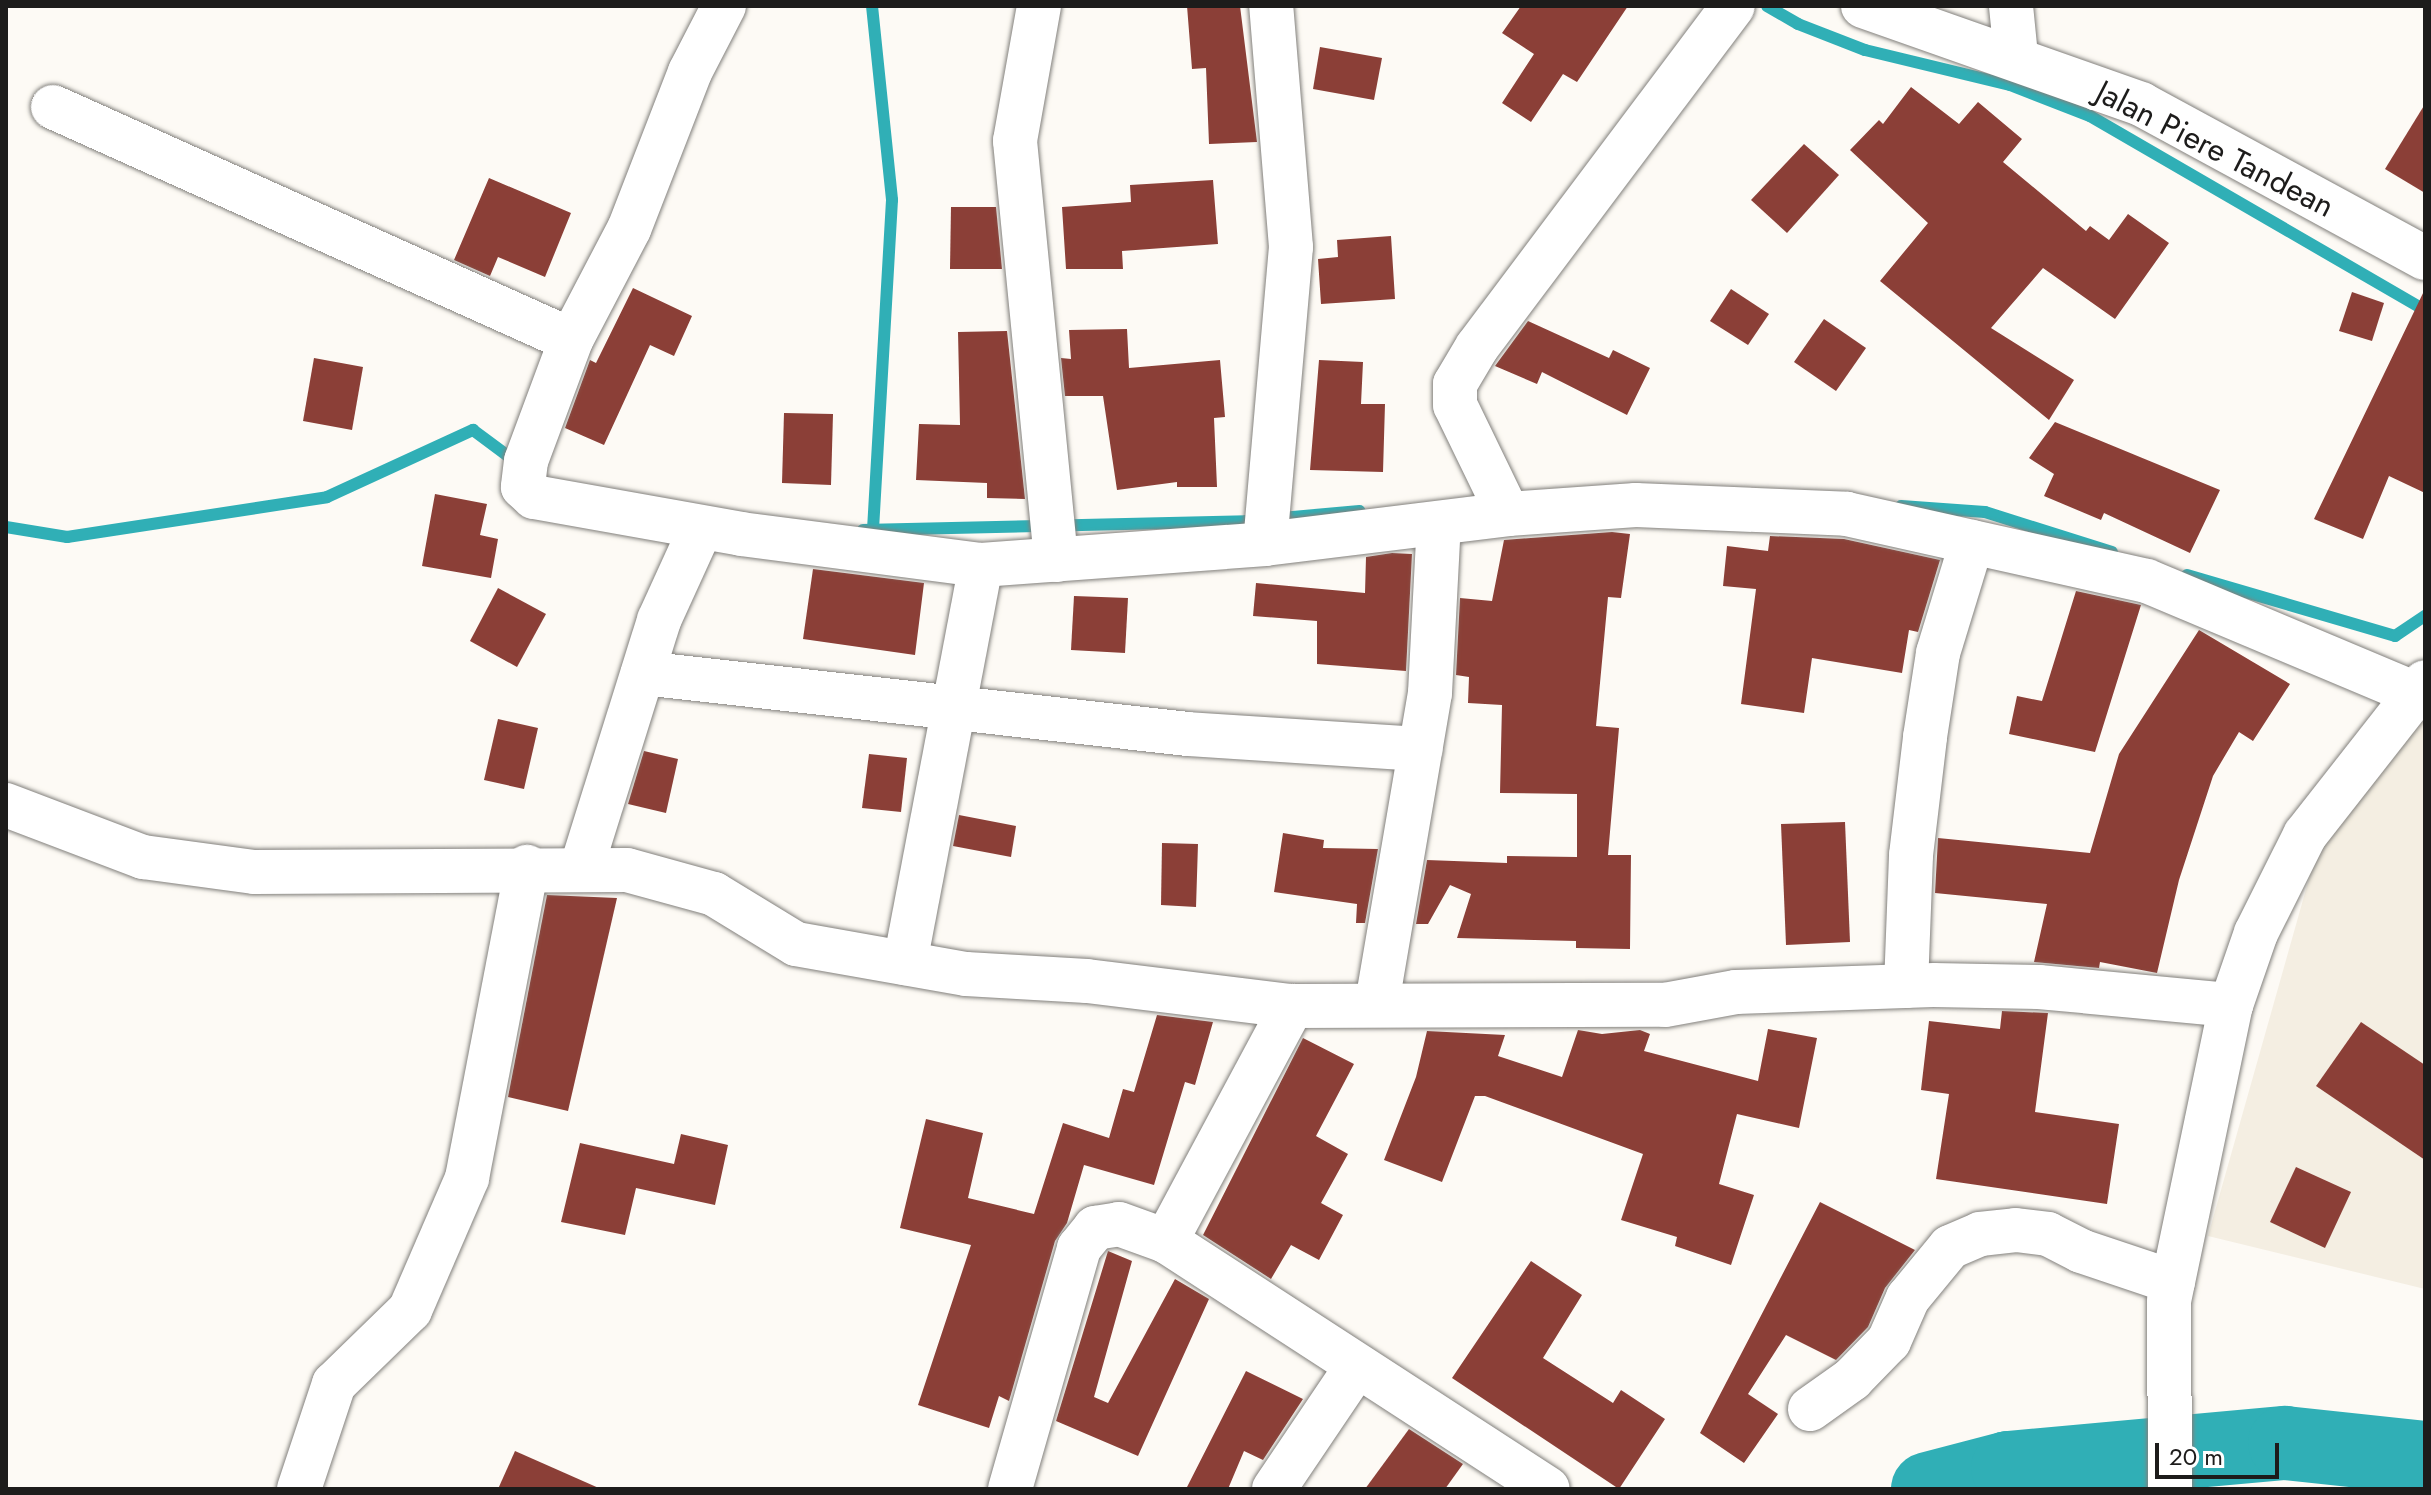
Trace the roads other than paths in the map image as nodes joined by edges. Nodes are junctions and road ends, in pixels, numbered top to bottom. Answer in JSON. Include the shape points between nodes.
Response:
{"nodes":[{"id":1,"x":724,"y":6,"type":"edge"},
{"id":2,"x":1039,"y":6,"type":"edge"},
{"id":3,"x":1271,"y":6,"type":"edge"},
{"id":4,"x":1863,"y":6,"type":"edge"},
{"id":5,"x":2011,"y":6,"type":"edge"},
{"id":6,"x":1731,"y":9,"type":"edge"},
{"id":7,"x":2016,"y":56,"type":"junction"},
{"id":8,"x":53,"y":107,"type":"dead end"},
{"id":9,"x":2425,"y":258,"type":"edge"},
{"id":10,"x":571,"y":340,"type":"junction"},
{"id":11,"x":1508,"y":514,"type":"junction"},
{"id":12,"x":1439,"y":523,"type":"junction"},
{"id":13,"x":701,"y":528,"type":"junction"},
{"id":14,"x":1972,"y":542,"type":"junction"},
{"id":15,"x":1265,"y":544,"type":"junction"},
{"id":16,"x":1056,"y":560,"type":"junction"},
{"id":17,"x":981,"y":565,"type":"junction"},
{"id":18,"x":643,"y":673,"type":"junction"},
{"id":19,"x":2419,"y":687,"type":"edge"},
{"id":20,"x":953,"y":708,"type":"junction"},
{"id":21,"x":1421,"y":749,"type":"junction"},
{"id":22,"x":6,"y":805,"type":"edge"},
{"id":23,"x":582,"y":866,"type":"junction"},
{"id":24,"x":527,"y":867,"type":"junction"},
{"id":25,"x":905,"y":963,"type":"junction"},
{"id":26,"x":1906,"y":986,"type":"junction"},
{"id":27,"x":1377,"y":1003,"type":"junction"},
{"id":28,"x":2231,"y":1005,"type":"junction"},
{"id":29,"x":1292,"y":1006,"type":"junction"},
{"id":30,"x":1166,"y":1241,"type":"junction"},
{"id":31,"x":2171,"y":1292,"type":"junction"},
{"id":32,"x":1357,"y":1366,"type":"junction"},
{"id":33,"x":1810,"y":1409,"type":"dead end"},
{"id":34,"x":299,"y":1489,"type":"edge"},
{"id":35,"x":1010,"y":1489,"type":"edge"},
{"id":36,"x":1274,"y":1489,"type":"edge"},
{"id":37,"x":1548,"y":1489,"type":"edge"},
{"id":38,"x":2170,"y":1489,"type":"edge"}],
"edges":[{"from":1,"to":10,"type":"street","via":[[690,72],[629,229]]},
{"from":2,"to":16,"type":"street","via":[[1015,141]]},
{"from":3,"to":15,"type":"street","via":[[1291,247]]},
{"from":4,"to":7,"type":"street","name":"Jalan Piere Tandean"},
{"from":5,"to":7,"type":"street"},
{"from":6,"to":11,"type":"street","via":[[1477,347],[1455,384],[1455,405]]},
{"from":7,"to":9,"type":"street","name":"Jalan Piere Tandean","via":[[2141,104]]},
{"from":8,"to":10,"type":"street"},
{"from":10,"to":13,"type":"street","via":[[526,461],[523,487],[534,497],[584,509]]},
{"from":11,"to":12,"type":"street"},
{"from":11,"to":14,"type":"street","via":[[1636,505],[1847,514]]},
{"from":12,"to":15,"type":"street"},
{"from":12,"to":21,"type":"street","via":[[1430,693]]},
{"from":13,"to":17,"type":"street"},
{"from":13,"to":18,"type":"street","via":[[659,620]]},
{"from":14,"to":19,"type":"street","via":[[2147,581]]},
{"from":14,"to":26,"type":"street","via":[[1938,653],[1925,737],[1911,855]]},
{"from":15,"to":16,"type":"street"},
{"from":16,"to":17,"type":"street"},
{"from":17,"to":20,"type":"street"},
{"from":18,"to":20,"type":"street"},
{"from":18,"to":23,"type":"street"},
{"from":19,"to":28,"type":"street","via":[[2305,835],[2256,933]]},
{"from":20,"to":21,"type":"street","via":[[1188,734]]},
{"from":20,"to":25,"type":"street"},
{"from":21,"to":27,"type":"street"},
{"from":22,"to":24,"type":"street","via":[[143,857],[254,872]]},
{"from":23,"to":24,"type":"street"},
{"from":23,"to":25,"type":"street","via":[[670,878],[714,894],[796,944]]},
{"from":24,"to":34,"type":"street","via":[[467,1178],[410,1310],[334,1384]]},
{"from":25,"to":29,"type":"street","via":[[966,974],[1087,981]]},
{"from":26,"to":27,"type":"street","via":[[1736,992],[1665,1005]]},
{"from":26,"to":28,"type":"street","via":[[2039,987]]},
{"from":27,"to":29,"type":"street"},
{"from":28,"to":31,"type":"street"},
{"from":29,"to":30,"type":"street"},
{"from":30,"to":32,"type":"street"},
{"from":30,"to":35,"type":"street","via":[[1119,1224],[1095,1228],[1079,1248]]},
{"from":31,"to":33,"type":"street","via":[[2048,1234],[1980,1234],[1950,1247],[1908,1298],[1889,1341],[1852,1379]]},
{"from":31,"to":38,"type":"street"},
{"from":32,"to":36,"type":"street"},
{"from":32,"to":37,"type":"street"}]}
